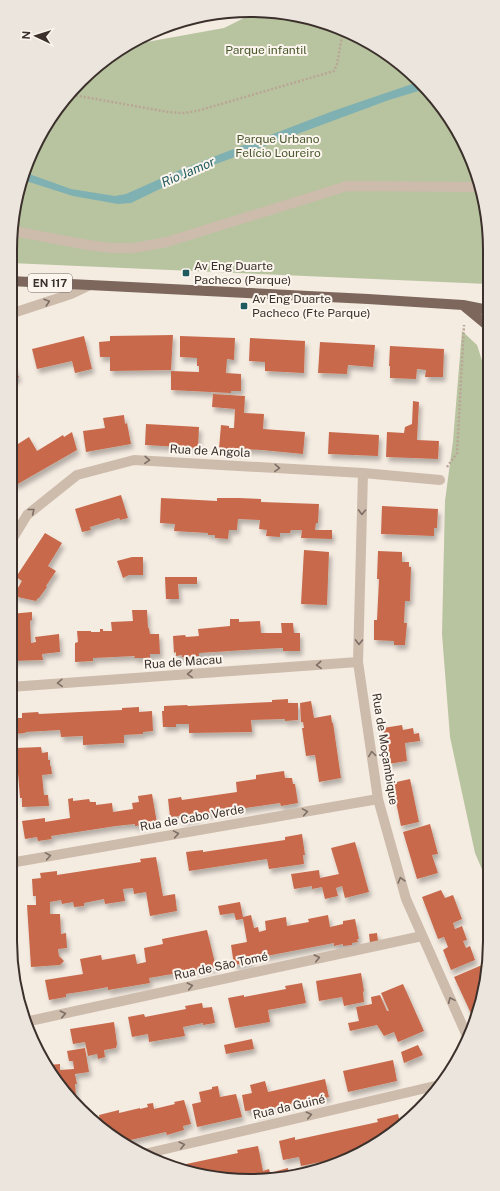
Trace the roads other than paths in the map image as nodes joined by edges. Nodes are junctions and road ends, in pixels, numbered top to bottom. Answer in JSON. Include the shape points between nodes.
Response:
{"nodes":[{"id":1,"x":474,"y":187,"type":"edge"},
{"id":2,"x":17,"y":232,"type":"edge"},
{"id":3,"x":17,"y":281,"type":"edge"},
{"id":4,"x":90,"y":285,"type":"junction"},
{"id":5,"x":464,"y":305,"type":"junction"},
{"id":6,"x":483,"y":309,"type":"edge"},
{"id":7,"x":17,"y":312,"type":"edge"},
{"id":8,"x":483,"y":322,"type":"edge"},
{"id":9,"x":363,"y":474,"type":"junction"},
{"id":10,"x":440,"y":480,"type":"road end"},
{"id":11,"x":17,"y":531,"type":"edge"},
{"id":12,"x":358,"y":662,"type":"junction"},
{"id":13,"x":17,"y":686,"type":"edge"},
{"id":14,"x":378,"y":799,"type":"junction"},
{"id":15,"x":17,"y":862,"type":"edge"},
{"id":16,"x":422,"y":936,"type":"junction"},
{"id":17,"x":31,"y":1021,"type":"edge"},
{"id":18,"x":465,"y":1031,"type":"edge"},
{"id":19,"x":432,"y":1087,"type":"edge"},
{"id":20,"x":152,"y":1152,"type":"edge"}],
"edges":[{"from":1,"to":2,"type":"street","via":[[347,186],[167,242],[134,248],[95,246]]},
{"from":3,"to":4,"type":"main road","number":"EN 117"},
{"from":4,"to":5,"type":"main road","number":"EN 117"},
{"from":7,"to":4,"type":"street","one_way":true},
{"from":5,"to":6,"type":"main road","number":"EN 117"},
{"from":5,"to":8,"type":"main road"},
{"from":9,"to":10,"type":"street","name":"Rua de Angola"},
{"from":11,"to":9,"type":"street","name":"Rua de Angola","one_way":true,"via":[[27,515],[77,475],[134,460]]},
{"from":9,"to":12,"type":"street","name":"Rua de Moçambique","one_way":true},
{"from":12,"to":13,"type":"street","name":"Rua de Macau","one_way":true},
{"from":14,"to":12,"type":"street","name":"Rua de Moçambique","one_way":true},
{"from":15,"to":14,"type":"street","name":"Rua de Cabo Verde","one_way":true},
{"from":16,"to":14,"type":"street","name":"Rua de Moçambique","one_way":true,"via":[[406,899]]},
{"from":17,"to":16,"type":"street","name":"Rua de São Tomé","one_way":true},
{"from":18,"to":16,"type":"street","name":"Rua de Moçambique","one_way":true},
{"from":20,"to":19,"type":"street","name":"Rua da Guiné","one_way":true}]}
